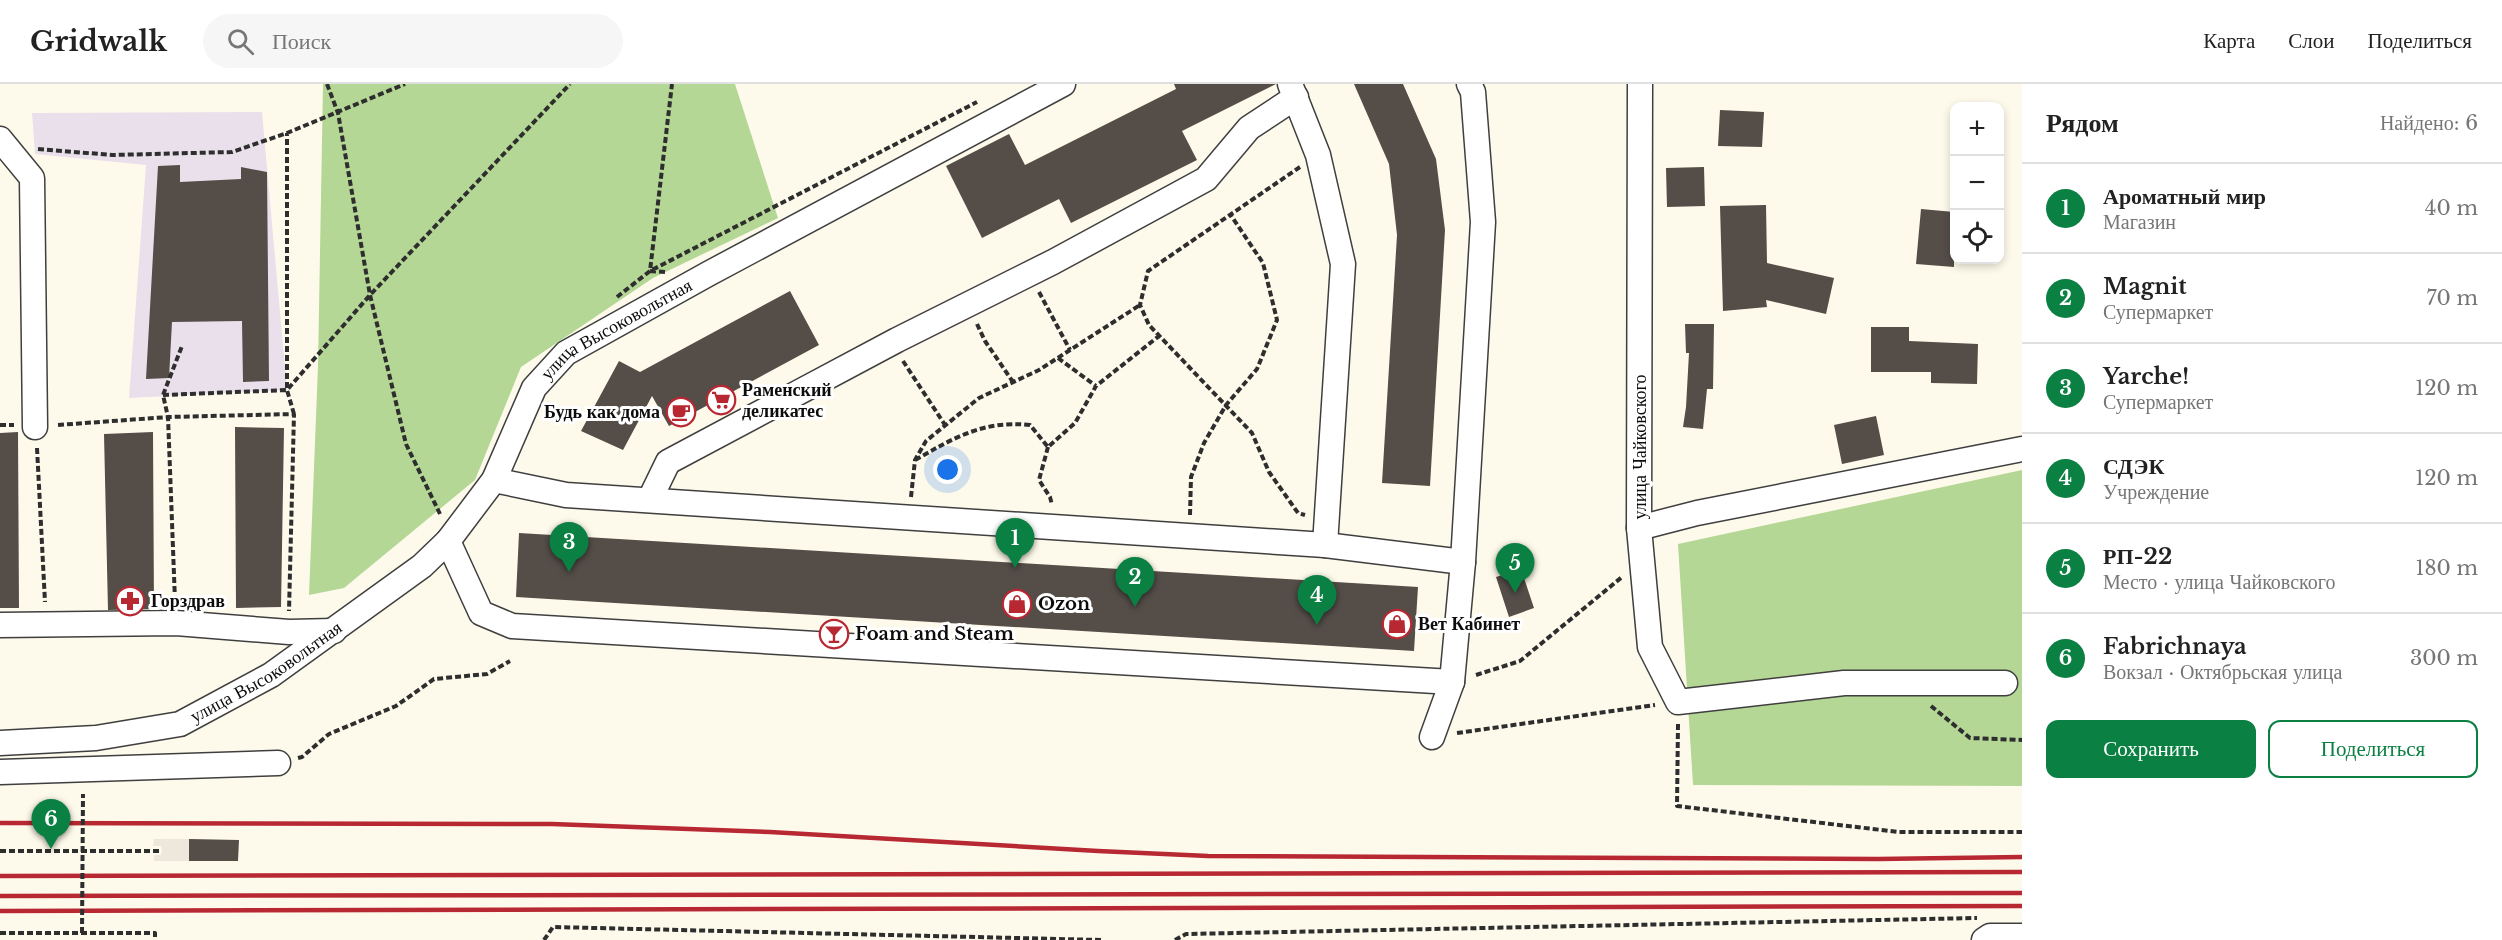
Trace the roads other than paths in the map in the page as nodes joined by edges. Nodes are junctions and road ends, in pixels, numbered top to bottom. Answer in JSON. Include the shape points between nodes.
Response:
{"nodes":[{"id":1,"x":1064,"y":84,"type":"edge"},
{"id":2,"x":1469,"y":84,"type":"edge"},
{"id":3,"x":1640,"y":84,"type":"edge"},
{"id":4,"x":1293,"y":90,"type":"edge"},
{"id":5,"x":2,"y":143,"type":"edge"},
{"id":6,"x":35,"y":427,"type":"road end"},
{"id":7,"x":2022,"y":448,"type":"edge"},
{"id":8,"x":494,"y":480,"type":"junction"},
{"id":9,"x":650,"y":499,"type":"junction"},
{"id":10,"x":1639,"y":528,"type":"junction"},
{"id":11,"x":448,"y":541,"type":"junction"},
{"id":12,"x":1325,"y":545,"type":"junction"},
{"id":13,"x":1463,"y":562,"type":"junction"},
{"id":14,"x":0,"y":625,"type":"edge"},
{"id":15,"x":334,"y":631,"type":"junction"},
{"id":16,"x":1452,"y":682,"type":"junction"},
{"id":17,"x":2005,"y":683,"type":"dead end"},
{"id":18,"x":1431,"y":737,"type":"road end"},
{"id":19,"x":0,"y":743,"type":"edge"},
{"id":20,"x":278,"y":764,"type":"road end"},
{"id":21,"x":0,"y":772,"type":"edge"},
{"id":22,"x":1987,"y":929,"type":"edge"},
{"id":23,"x":2022,"y":936,"type":"edge"}],
"edges":[{"from":1,"to":8,"type":"street","name":"улица Высоковольтная","via":[[566,353],[534,388]]},
{"from":2,"to":13,"type":"street","via":[[1473,92],[1483,222]]},
{"from":3,"to":10,"type":"street","name":"улица Чайковского"},
{"from":4,"to":9,"type":"street","via":[[1249,128],[1206,179],[668,462]]},
{"from":4,"to":12,"type":"street","via":[[1318,155],[1343,264]]},
{"from":5,"to":6,"type":"street","via":[[32,178]]},
{"from":7,"to":10,"type":"street","name":"улица Чайковского"},
{"from":8,"to":9,"type":"street","via":[[566,495]]},
{"from":8,"to":11,"type":"street","name":"улица Высоковольтная"},
{"from":9,"to":12,"type":"street"},
{"from":10,"to":17,"type":"street","via":[[1650,647],[1678,702],[1844,683]]},
{"from":11,"to":15,"type":"street","name":"улица Высоковольтная","via":[[422,566]]},
{"from":11,"to":16,"type":"street","via":[[481,612],[512,626]]},
{"from":12,"to":13,"type":"street"},
{"from":13,"to":16,"type":"street"},
{"from":14,"to":15,"type":"street","via":[[176,623],[289,632]]},
{"from":15,"to":19,"type":"street","name":"улица Высоковольтная","via":[[271,675],[180,724],[96,738]]},
{"from":16,"to":18,"type":"street"},
{"from":20,"to":21,"type":"street"},
{"from":22,"to":23,"type":"street","via":[[1990,936]]}]}
